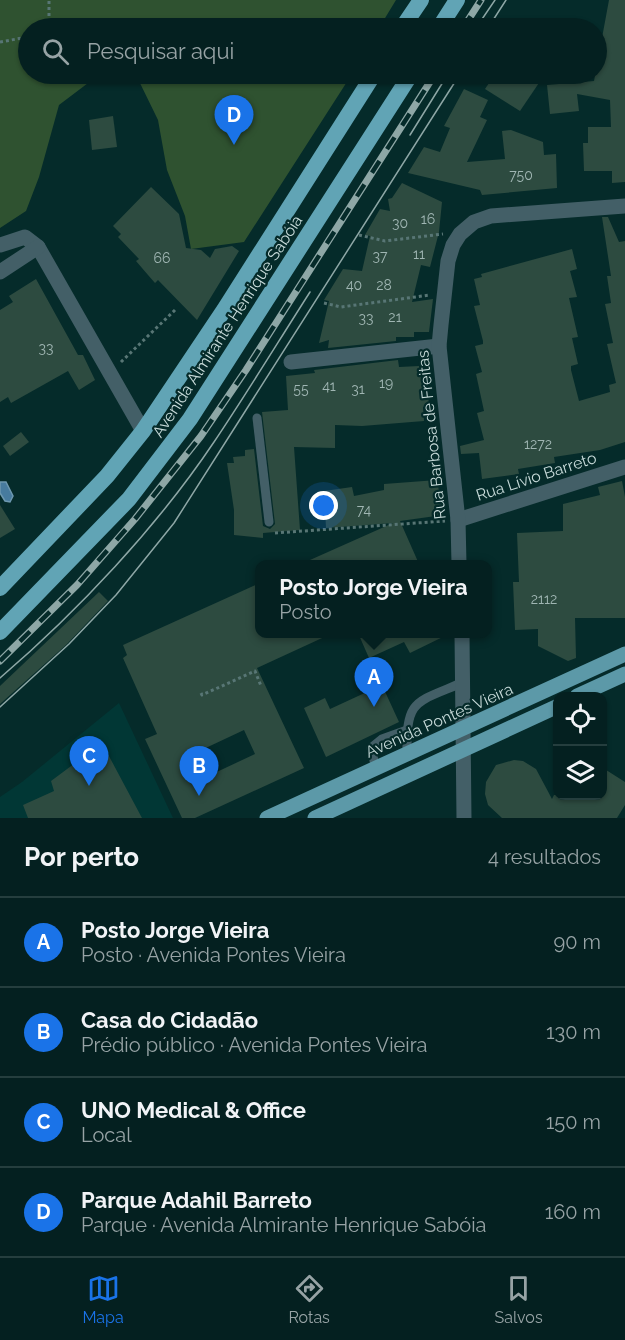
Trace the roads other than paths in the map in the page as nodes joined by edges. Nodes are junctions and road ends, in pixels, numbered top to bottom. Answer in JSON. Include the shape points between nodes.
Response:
{"nodes":[{"id":1,"x":421,"y":0,"type":"edge"},
{"id":2,"x":457,"y":0,"type":"edge"},
{"id":3,"x":409,"y":18,"type":"edge"},
{"id":4,"x":445,"y":18,"type":"edge"},
{"id":5,"x":368,"y":84,"type":"edge"},
{"id":6,"x":405,"y":84,"type":"edge"},
{"id":7,"x":625,"y":206,"type":"edge"},
{"id":8,"x":0,"y":245,"type":"edge"},
{"id":9,"x":38,"y":247,"type":"junction"},
{"id":10,"x":0,"y":272,"type":"edge"},
{"id":11,"x":439,"y":346,"type":"junction"},
{"id":12,"x":291,"y":362,"type":"dead end"},
{"id":13,"x":257,"y":418,"type":"dead end"},
{"id":14,"x":143,"y":431,"type":"junction"},
{"id":15,"x":625,"y":467,"type":"edge"},
{"id":16,"x":458,"y":520,"type":"junction"},
{"id":17,"x":269,"y":522,"type":"road end"},
{"id":18,"x":459,"y":560,"type":"edge"},
{"id":19,"x":0,"y":588,"type":"edge"},
{"id":20,"x":0,"y":632,"type":"edge"},
{"id":21,"x":462,"y":638,"type":"edge"},
{"id":22,"x":625,"y":654,"type":"edge"},
{"id":23,"x":625,"y":674,"type":"edge"},
{"id":24,"x":464,"y":682,"type":"junction"},
{"id":25,"x":586,"y":692,"type":"edge"},
{"id":26,"x":553,"y":708,"type":"edge"},
{"id":27,"x":464,"y":728,"type":"junction"},
{"id":28,"x":407,"y":730,"type":"junction"},
{"id":29,"x":464,"y":750,"type":"junction"},
{"id":30,"x":407,"y":755,"type":"junction"},
{"id":31,"x":376,"y":769,"type":"junction"},
{"id":32,"x":267,"y":818,"type":"edge"},
{"id":33,"x":315,"y":818,"type":"edge"},
{"id":34,"x":464,"y":818,"type":"edge"}],
"edges":[{"from":1,"to":3,"type":"highway"},
{"from":2,"to":4,"type":"highway"},
{"from":5,"to":14,"type":"highway","name":"Avenida Almirante Henrique Sabóia"},
{"from":6,"to":20,"type":"highway","name":"Avenida Almirante Henrique Sabóia","via":[[185,426],[129,499]]},
{"from":7,"to":11,"type":"street","name":"Rua Barbosa de Freitas","via":[[490,216],[474,222],[460,234],[448,261]]},
{"from":8,"to":9,"type":"street","via":[[26,237]]},
{"from":9,"to":10,"type":"street"},
{"from":9,"to":14,"type":"street"},
{"from":11,"to":12,"type":"street"},
{"from":11,"to":16,"type":"street","name":"Rua Barbosa de Freitas"},
{"from":13,"to":17,"type":"lane"},
{"from":14,"to":19,"type":"highway","name":"Avenida Almirante Henrique Sabóia","via":[[107,477]]},
{"from":15,"to":16,"type":"street","name":"Rua Lívio Barreto"},
{"from":16,"to":18,"type":"street","name":"Rua Barbosa de Freitas"},
{"from":21,"to":24,"type":"street"},
{"from":22,"to":27,"type":"main road","name":"Avenida Pontes Vieira"},
{"from":23,"to":25,"type":"main road"},
{"from":24,"to":27,"type":"street"},
{"from":24,"to":28,"type":"lane","via":[[414,705],[408,715]]},
{"from":26,"to":29,"type":"main road"},
{"from":27,"to":29,"type":"street"},
{"from":27,"to":30,"type":"main road","name":"Avenida Pontes Vieira"},
{"from":28,"to":30,"type":"lane"},
{"from":28,"to":31,"type":"lane","via":[[370,748]]},
{"from":29,"to":33,"type":"main road"},
{"from":29,"to":34,"type":"street"},
{"from":30,"to":31,"type":"main road","name":"Avenida Pontes Vieira"},
{"from":31,"to":32,"type":"main road","name":"Avenida Pontes Vieira"}]}
